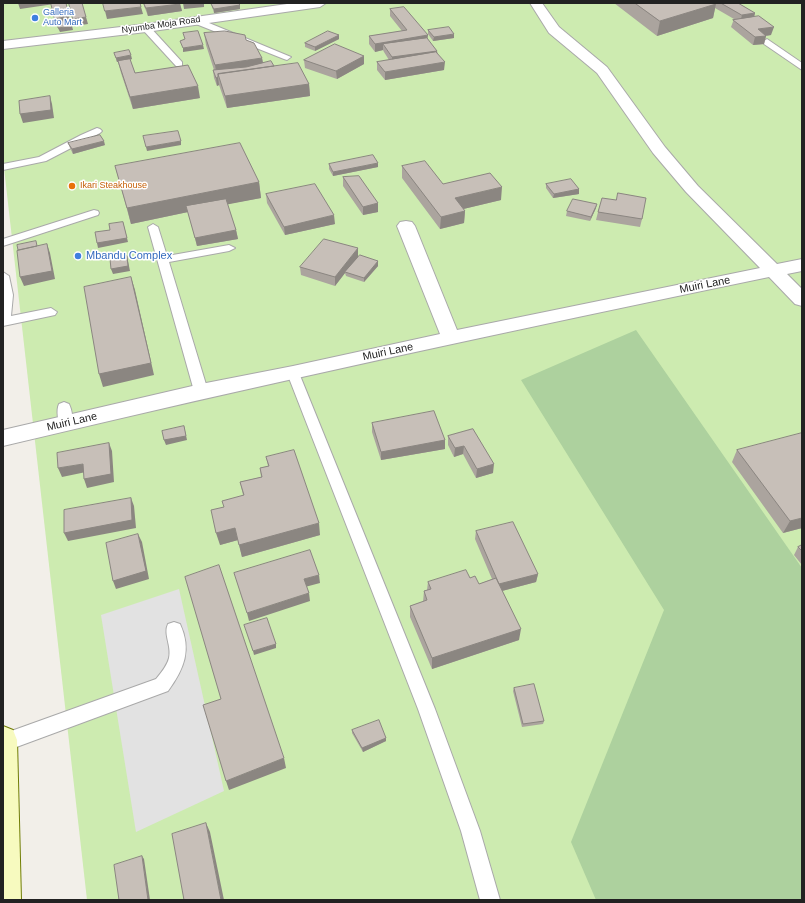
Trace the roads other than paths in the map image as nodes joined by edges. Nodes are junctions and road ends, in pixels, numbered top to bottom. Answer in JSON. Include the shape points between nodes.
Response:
{"nodes":[{"id":1,"x":320,"y":3,"type":"edge"},
{"id":2,"x":536,"y":3,"type":"edge"},
{"id":3,"x":194,"y":20,"type":"junction"},
{"id":4,"x":146,"y":28,"type":"junction"},
{"id":5,"x":767,"y":42,"type":"edge"},
{"id":6,"x":3,"y":45,"type":"edge"},
{"id":7,"x":287,"y":57,"type":"dead end"},
{"id":8,"x":179,"y":64,"type":"dead end"},
{"id":9,"x":802,"y":67,"type":"edge"},
{"id":10,"x":97,"y":131,"type":"dead end"},
{"id":11,"x":3,"y":167,"type":"edge"},
{"id":12,"x":94,"y":213,"type":"dead end"},
{"id":13,"x":406,"y":226,"type":"dead end"},
{"id":14,"x":153,"y":227,"type":"edge"},
{"id":15,"x":3,"y":243,"type":"edge"},
{"id":16,"x":229,"y":248,"type":"dead end"},
{"id":17,"x":163,"y":260,"type":"junction"},
{"id":18,"x":802,"y":265,"type":"edge"},
{"id":19,"x":775,"y":271,"type":"junction"},
{"id":20,"x":3,"y":276,"type":"edge"},
{"id":21,"x":802,"y":300,"type":"edge"},
{"id":22,"x":51,"y":312,"type":"dead end"},
{"id":23,"x":4,"y":321,"type":"edge"},
{"id":24,"x":451,"y":338,"type":"junction"},
{"id":25,"x":293,"y":373,"type":"junction"},
{"id":26,"x":201,"y":391,"type":"junction"},
{"id":27,"x":3,"y":438,"type":"edge"},
{"id":28,"x":174,"y":629,"type":"dead end"},
{"id":29,"x":3,"y":740,"type":"edge"},
{"id":30,"x":3,"y":743,"type":"edge"},
{"id":31,"x":5,"y":900,"type":"edge"},
{"id":32,"x":490,"y":900,"type":"edge"}],
"edges":[{"from":1,"to":3,"type":"street","name":"Nyumba Moja Road"},
{"from":2,"to":19,"type":"street","via":[[554,30],[602,70],[659,150],[692,189]]},
{"from":3,"to":4,"type":"street","name":"Nyumba Moja Road"},
{"from":3,"to":7,"type":"lane"},
{"from":4,"to":6,"type":"street","name":"Nyumba Moja Road"},
{"from":4,"to":8,"type":"lane"},
{"from":5,"to":9,"type":"lane"},
{"from":10,"to":11,"type":"lane","via":[[78,138],[32,163]]},
{"from":12,"to":15,"type":"lane"},
{"from":13,"to":24,"type":"street"},
{"from":14,"to":17,"type":"lane"},
{"from":16,"to":17,"type":"lane"},
{"from":17,"to":26,"type":"lane"},
{"from":18,"to":19,"type":"street","name":"Muiri Lane"},
{"from":19,"to":21,"type":"street"},
{"from":19,"to":24,"type":"street","name":"Muiri Lane"},
{"from":20,"to":23,"type":"lane","via":[[7,295]]},
{"from":22,"to":23,"type":"lane"},
{"from":24,"to":25,"type":"street","name":"Muiri Lane"},
{"from":25,"to":26,"type":"street","name":"Muiri Lane"},
{"from":25,"to":32,"type":"lane","via":[[447,765]]},
{"from":26,"to":27,"type":"street","name":"Muiri Lane","via":[[65,415]]},
{"from":28,"to":30,"type":"lane","via":[[179,647],[176,667],[162,685]]},
{"from":29,"to":30,"type":"main road"},
{"from":30,"to":31,"type":"main road"}]}
